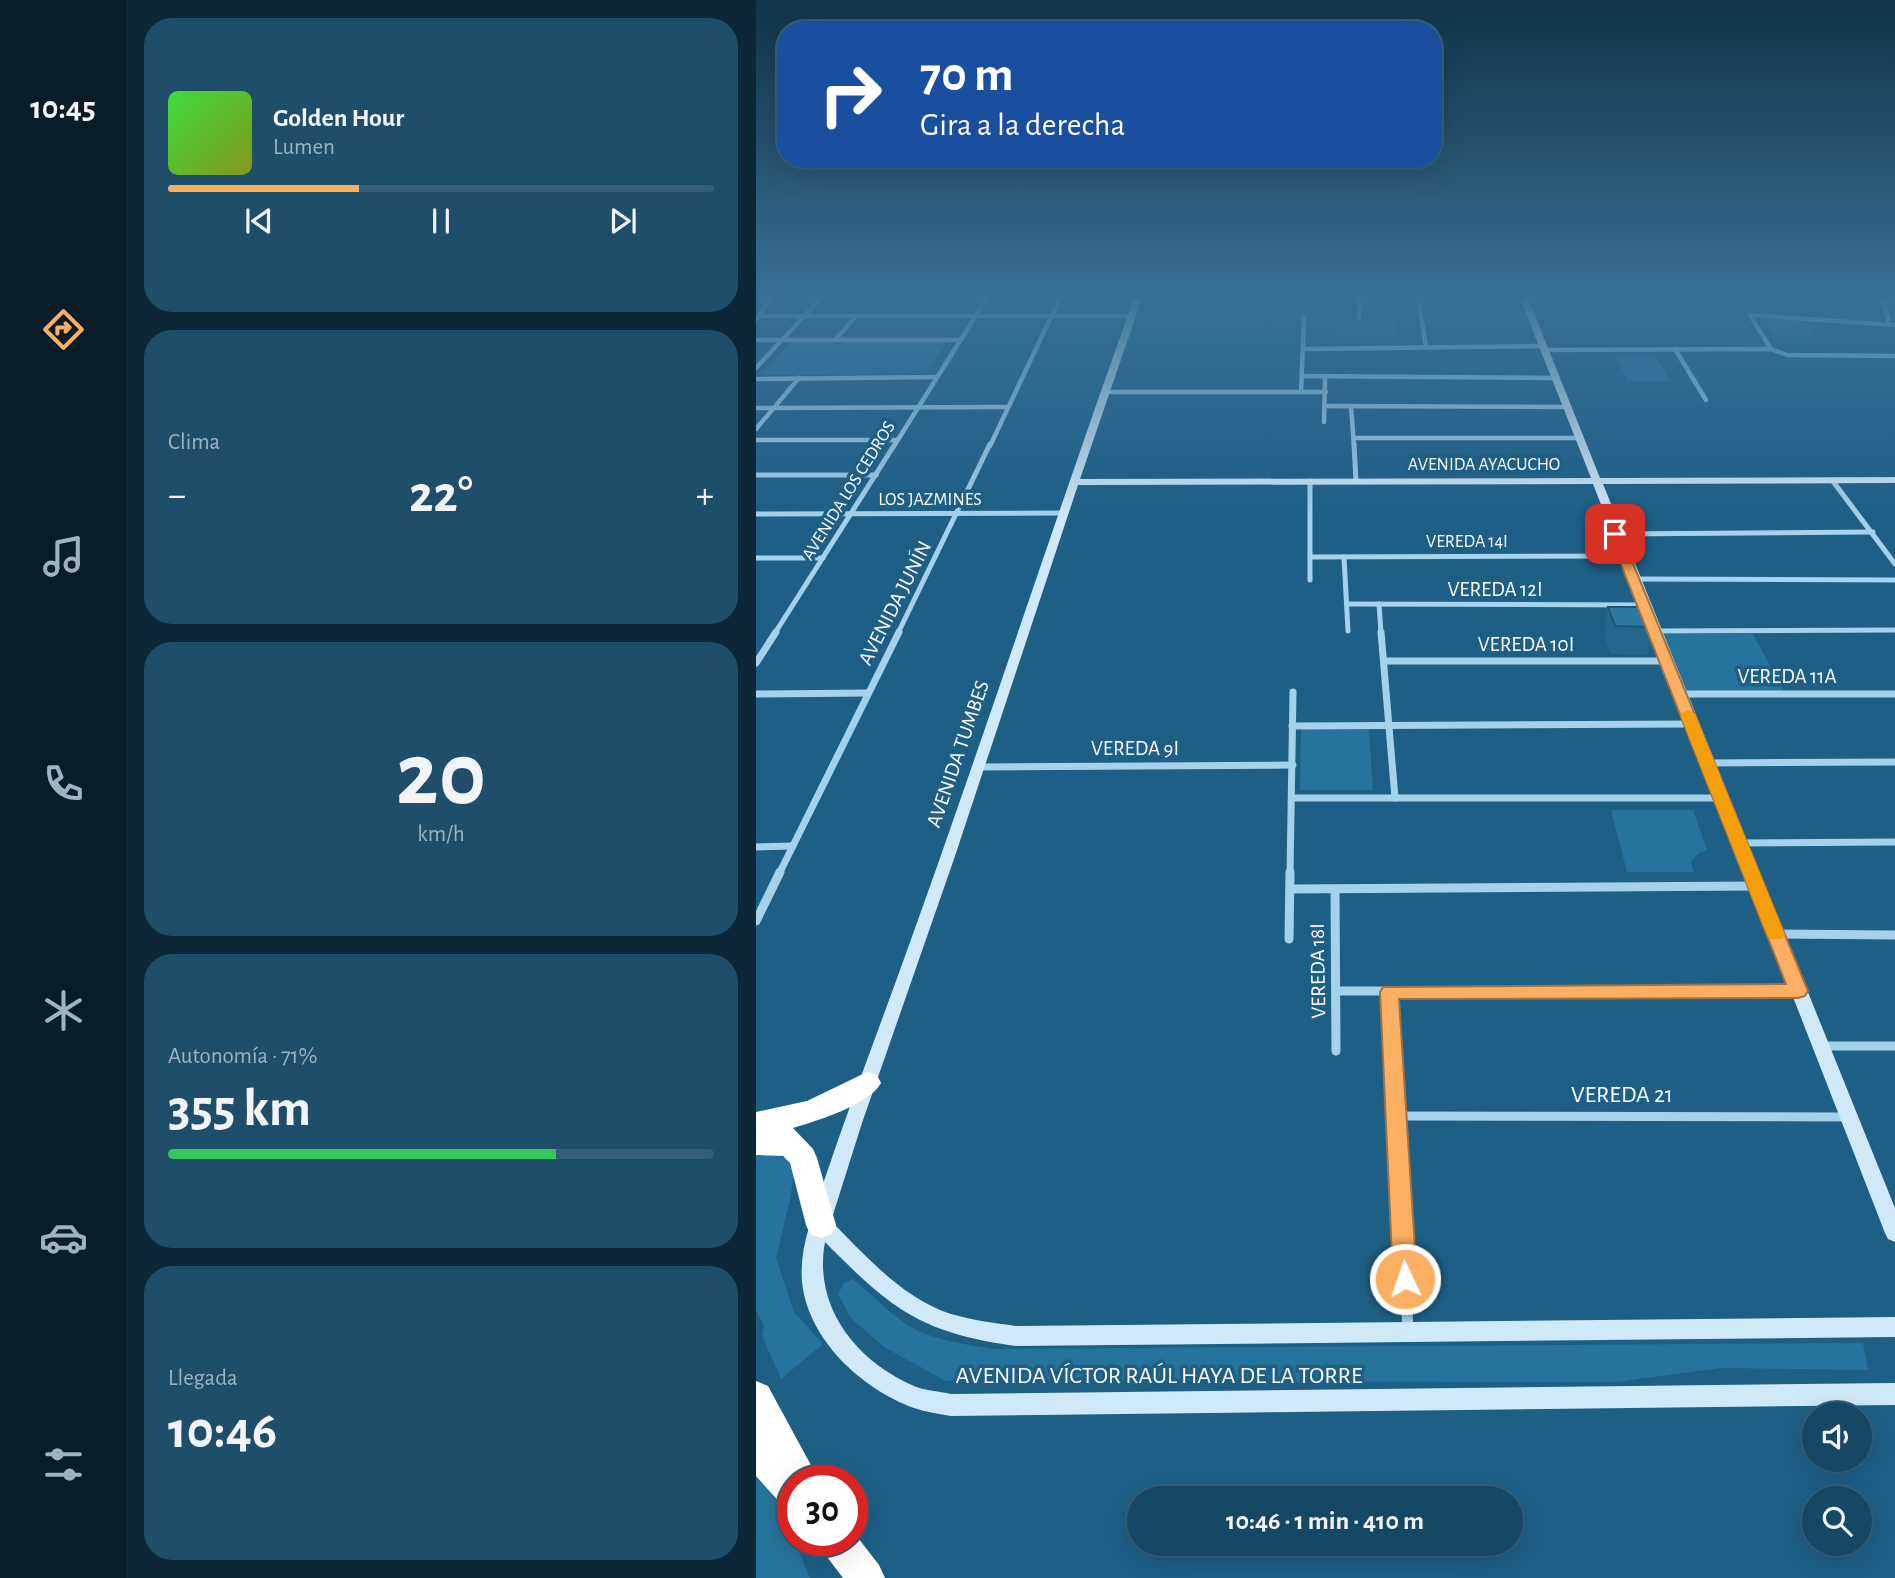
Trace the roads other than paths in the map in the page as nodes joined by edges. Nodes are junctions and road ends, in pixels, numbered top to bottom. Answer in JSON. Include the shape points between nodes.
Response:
{"nodes":[{"id":1,"x":940,"y":372,"type":"edge"},
{"id":2,"x":1024,"y":372,"type":"edge"},
{"id":3,"x":1112,"y":372,"type":"edge"},
{"id":4,"x":1302,"y":372,"type":"edge"},
{"id":5,"x":1552,"y":372,"type":"edge"},
{"id":6,"x":1689,"y":372,"type":"edge"},
{"id":7,"x":1302,"y":376,"type":"junction"},
{"id":8,"x":937,"y":377,"type":"junction"},
{"id":9,"x":1325,"y":377,"type":"junction"},
{"id":10,"x":799,"y":378,"type":"junction"},
{"id":11,"x":1554,"y":378,"type":"junction"},
{"id":12,"x":756,"y":379,"type":"edge"},
{"id":13,"x":1105,"y":392,"type":"junction"},
{"id":14,"x":1301,"y":392,"type":"junction"},
{"id":15,"x":1326,"y":392,"type":"junction"},
{"id":16,"x":1706,"y":400,"type":"dead end"},
{"id":17,"x":1325,"y":406,"type":"junction"},
{"id":18,"x":1351,"y":406,"type":"junction"},
{"id":19,"x":918,"y":407,"type":"junction"},
{"id":20,"x":1007,"y":407,"type":"junction"},
{"id":21,"x":1565,"y":407,"type":"junction"},
{"id":22,"x":756,"y":408,"type":"edge"},
{"id":23,"x":774,"y":408,"type":"junction"},
{"id":24,"x":1324,"y":422,"type":"dead end"},
{"id":25,"x":756,"y":429,"type":"edge"},
{"id":26,"x":1353,"y":438,"type":"junction"},
{"id":27,"x":1578,"y":438,"type":"junction"},
{"id":28,"x":756,"y":440,"type":"edge"},
{"id":29,"x":897,"y":440,"type":"junction"},
{"id":30,"x":756,"y":475,"type":"edge"},
{"id":31,"x":876,"y":475,"type":"junction"},
{"id":32,"x":1832,"y":480,"type":"junction"},
{"id":33,"x":1895,"y":480,"type":"edge"},
{"id":34,"x":1310,"y":481,"type":"junction"},
{"id":35,"x":1356,"y":481,"type":"junction"},
{"id":36,"x":1594,"y":481,"type":"junction"},
{"id":37,"x":1073,"y":482,"type":"junction"},
{"id":38,"x":957,"y":513,"type":"junction"},
{"id":39,"x":1062,"y":513,"type":"junction"},
{"id":40,"x":756,"y":514,"type":"edge"},
{"id":41,"x":850,"y":514,"type":"junction"},
{"id":42,"x":1873,"y":532,"type":"junction"},
{"id":43,"x":1615,"y":534,"type":"junction"},
{"id":44,"x":1624,"y":556,"type":"junction"},
{"id":45,"x":1892,"y":556,"type":"edge"},
{"id":46,"x":1310,"y":557,"type":"junction"},
{"id":47,"x":1344,"y":557,"type":"junction"},
{"id":48,"x":756,"y":558,"type":"edge"},
{"id":49,"x":823,"y":558,"type":"junction"},
{"id":50,"x":1895,"y":564,"type":"edge"},
{"id":51,"x":1634,"y":579,"type":"junction"},
{"id":52,"x":1310,"y":580,"type":"dead end"},
{"id":53,"x":1895,"y":580,"type":"edge"},
{"id":54,"x":1347,"y":604,"type":"junction"},
{"id":55,"x":1379,"y":604,"type":"junction"},
{"id":56,"x":1644,"y":605,"type":"junction"},
{"id":57,"x":1895,"y":630,"type":"edge"},
{"id":58,"x":1348,"y":631,"type":"dead end"},
{"id":59,"x":1654,"y":631,"type":"junction"},
{"id":60,"x":1666,"y":661,"type":"junction"},
{"id":61,"x":1385,"y":662,"type":"junction"},
{"id":62,"x":756,"y":663,"type":"edge"},
{"id":63,"x":1293,"y":692,"type":"dead end"},
{"id":64,"x":868,"y":693,"type":"junction"},
{"id":65,"x":756,"y":694,"type":"edge"},
{"id":66,"x":1680,"y":694,"type":"junction"},
{"id":67,"x":1895,"y":694,"type":"edge"},
{"id":68,"x":1692,"y":724,"type":"junction"},
{"id":69,"x":1292,"y":726,"type":"junction"},
{"id":70,"x":1390,"y":726,"type":"junction"},
{"id":71,"x":1895,"y":762,"type":"edge"},
{"id":72,"x":1707,"y":763,"type":"junction"},
{"id":73,"x":1293,"y":765,"type":"junction"},
{"id":74,"x":978,"y":766,"type":"junction"},
{"id":75,"x":1395,"y":797,"type":"junction"},
{"id":76,"x":1293,"y":798,"type":"junction"},
{"id":77,"x":1721,"y":798,"type":"junction"},
{"id":78,"x":1895,"y":842,"type":"edge"},
{"id":79,"x":1739,"y":843,"type":"junction"},
{"id":80,"x":793,"y":846,"type":"junction"},
{"id":81,"x":756,"y":847,"type":"edge"},
{"id":82,"x":1756,"y":886,"type":"junction"},
{"id":83,"x":1290,"y":889,"type":"junction"},
{"id":84,"x":1335,"y":890,"type":"junction"},
{"id":85,"x":756,"y":920,"type":"edge"},
{"id":86,"x":1776,"y":934,"type":"junction"},
{"id":87,"x":1895,"y":935,"type":"edge"},
{"id":88,"x":1289,"y":939,"type":"dead end"},
{"id":89,"x":1337,"y":991,"type":"junction"},
{"id":90,"x":1798,"y":991,"type":"junction"},
{"id":91,"x":1390,"y":992,"type":"junction"},
{"id":92,"x":1820,"y":1046,"type":"junction"},
{"id":93,"x":1895,"y":1046,"type":"edge"},
{"id":94,"x":1336,"y":1051,"type":"dead end"},
{"id":95,"x":867,"y":1083,"type":"junction"},
{"id":96,"x":1396,"y":1116,"type":"junction"},
{"id":97,"x":1848,"y":1116,"type":"junction"},
{"id":98,"x":760,"y":1129,"type":"edge"},
{"id":99,"x":821,"y":1225,"type":"junction"},
{"id":100,"x":1895,"y":1233,"type":"edge"},
{"id":101,"x":1895,"y":1327,"type":"edge"},
{"id":102,"x":1408,"y":1333,"type":"junction"},
{"id":103,"x":1895,"y":1394,"type":"edge"},
{"id":104,"x":756,"y":1398,"type":"edge"},
{"id":105,"x":756,"y":1450,"type":"edge"},
{"id":106,"x":793,"y":1465,"type":"edge"},
{"id":107,"x":777,"y":1473,"type":"edge"},
{"id":108,"x":849,"y":1556,"type":"edge"},
{"id":109,"x":866,"y":1578,"type":"edge"}],
"edges":[{"from":1,"to":8,"type":"street","name":"AVENIDA LOS CEDROS"},
{"from":2,"to":20,"type":"street","name":"AVENIDA JUNÍN"},
{"from":3,"to":13,"type":"street","name":"AVENIDA TUMBES"},
{"from":4,"to":7,"type":"street"},
{"from":5,"to":11,"type":"street"},
{"from":6,"to":16,"type":"street"},
{"from":7,"to":9,"type":"street"},
{"from":7,"to":14,"type":"street"},
{"from":8,"to":10,"type":"street"},
{"from":8,"to":19,"type":"street","name":"AVENIDA LOS CEDROS"},
{"from":9,"to":11,"type":"street"},
{"from":9,"to":15,"type":"street"},
{"from":10,"to":12,"type":"street"},
{"from":10,"to":23,"type":"street"},
{"from":11,"to":21,"type":"street"},
{"from":13,"to":14,"type":"street"},
{"from":13,"to":37,"type":"street","name":"AVENIDA TUMBES"},
{"from":14,"to":15,"type":"street"},
{"from":15,"to":17,"type":"street"},
{"from":17,"to":18,"type":"street"},
{"from":17,"to":24,"type":"street"},
{"from":18,"to":21,"type":"street"},
{"from":18,"to":26,"type":"street"},
{"from":19,"to":20,"type":"street"},
{"from":19,"to":23,"type":"street"},
{"from":19,"to":29,"type":"street","name":"AVENIDA LOS CEDROS"},
{"from":20,"to":38,"type":"street","name":"AVENIDA JUNÍN"},
{"from":21,"to":27,"type":"street"},
{"from":22,"to":23,"type":"street"},
{"from":23,"to":25,"type":"street"},
{"from":26,"to":27,"type":"street"},
{"from":26,"to":35,"type":"street"},
{"from":27,"to":36,"type":"street"},
{"from":28,"to":29,"type":"street"},
{"from":29,"to":31,"type":"street","name":"AVENIDA LOS CEDROS"},
{"from":30,"to":31,"type":"street"},
{"from":31,"to":41,"type":"street","name":"AVENIDA LOS CEDROS"},
{"from":32,"to":33,"type":"street","name":"AVENIDA AYACUCHO"},
{"from":32,"to":36,"type":"street","name":"AVENIDA AYACUCHO"},
{"from":32,"to":42,"type":"street"},
{"from":34,"to":35,"type":"street","name":"AVENIDA AYACUCHO"},
{"from":34,"to":37,"type":"street","name":"AVENIDA AYACUCHO"},
{"from":34,"to":46,"type":"street"},
{"from":35,"to":36,"type":"street","name":"AVENIDA AYACUCHO"},
{"from":36,"to":43,"type":"street"},
{"from":37,"to":39,"type":"street","name":"AVENIDA TUMBES"},
{"from":38,"to":39,"type":"street","name":"LOS JAZMINES"},
{"from":38,"to":41,"type":"street","name":"LOS JAZMINES"},
{"from":38,"to":64,"type":"street","name":"AVENIDA JUNÍN"},
{"from":39,"to":74,"type":"street","name":"AVENIDA TUMBES"},
{"from":40,"to":41,"type":"street","name":"LOS JAZMINES"},
{"from":41,"to":49,"type":"street","name":"AVENIDA LOS CEDROS"},
{"from":42,"to":43,"type":"street"},
{"from":42,"to":45,"type":"street"},
{"from":43,"to":44,"type":"street"},
{"from":44,"to":47,"type":"street","name":"VEREDA 14I"},
{"from":44,"to":51,"type":"street"},
{"from":45,"to":50,"type":"street"},
{"from":46,"to":47,"type":"street","name":"VEREDA 14I"},
{"from":46,"to":52,"type":"street"},
{"from":47,"to":54,"type":"street"},
{"from":48,"to":49,"type":"street"},
{"from":49,"to":62,"type":"street","name":"AVENIDA LOS CEDROS"},
{"from":51,"to":53,"type":"street"},
{"from":51,"to":56,"type":"street"},
{"from":54,"to":55,"type":"street","name":"VEREDA 12I"},
{"from":54,"to":58,"type":"street"},
{"from":55,"to":56,"type":"street","name":"VEREDA 12I"},
{"from":55,"to":61,"type":"street"},
{"from":56,"to":59,"type":"street"},
{"from":57,"to":59,"type":"street"},
{"from":59,"to":60,"type":"street"},
{"from":60,"to":61,"type":"street","name":"VEREDA 10I"},
{"from":60,"to":66,"type":"street"},
{"from":61,"to":70,"type":"street"},
{"from":63,"to":69,"type":"street"},
{"from":64,"to":65,"type":"street"},
{"from":64,"to":80,"type":"street","name":"AVENIDA JUNÍN"},
{"from":66,"to":67,"type":"street","name":"VEREDA 11A"},
{"from":66,"to":68,"type":"street"},
{"from":68,"to":70,"type":"street"},
{"from":68,"to":72,"type":"street"},
{"from":69,"to":70,"type":"street"},
{"from":69,"to":73,"type":"street"},
{"from":70,"to":75,"type":"street"},
{"from":71,"to":72,"type":"street"},
{"from":72,"to":77,"type":"street"},
{"from":73,"to":74,"type":"street","name":"VEREDA 9I"},
{"from":73,"to":76,"type":"street"},
{"from":74,"to":95,"type":"street","name":"AVENIDA TUMBES"},
{"from":75,"to":76,"type":"street"},
{"from":75,"to":77,"type":"street"},
{"from":76,"to":83,"type":"street"},
{"from":77,"to":79,"type":"street"},
{"from":78,"to":79,"type":"street"},
{"from":79,"to":82,"type":"street"},
{"from":80,"to":81,"type":"street"},
{"from":80,"to":85,"type":"street","name":"AVENIDA JUNÍN"},
{"from":82,"to":84,"type":"street"},
{"from":82,"to":86,"type":"street"},
{"from":83,"to":84,"type":"street"},
{"from":83,"to":88,"type":"street"},
{"from":84,"to":89,"type":"street","name":"VEREDA 18I"},
{"from":86,"to":87,"type":"street"},
{"from":86,"to":90,"type":"street"},
{"from":89,"to":91,"type":"street"},
{"from":89,"to":94,"type":"street","name":"VEREDA 18I"},
{"from":90,"to":91,"type":"street"},
{"from":90,"to":92,"type":"street"},
{"from":91,"to":96,"type":"street"},
{"from":92,"to":93,"type":"street"},
{"from":92,"to":97,"type":"street"},
{"from":95,"to":98,"type":"highway","via":[[827,1107]]},
{"from":95,"to":99,"type":"street","name":"AVENIDA TUMBES"},
{"from":96,"to":97,"type":"street","name":"VEREDA 21"},
{"from":96,"to":102,"type":"street"},
{"from":97,"to":100,"type":"street"},
{"from":98,"to":99,"type":"highway","via":[[791,1144],[803,1158]]},
{"from":99,"to":102,"type":"street","name":"AVENIDA VÍCTOR RAÚL HAYA DE LA TORRE","via":[[903,1302],[943,1322],[987,1333]]},
{"from":99,"to":103,"type":"street","name":"AVENIDA VÍCTOR RAÚL HAYA DE LA TORRE","via":[[811,1264],[819,1312],[839,1341],[872,1374],[911,1396],[951,1405]]},
{"from":101,"to":102,"type":"street","name":"AVENIDA VÍCTOR RAÚL HAYA DE LA TORRE"},
{"from":104,"to":106,"type":"highway"},
{"from":105,"to":107,"type":"highway"},
{"from":108,"to":109,"type":"highway"}]}
